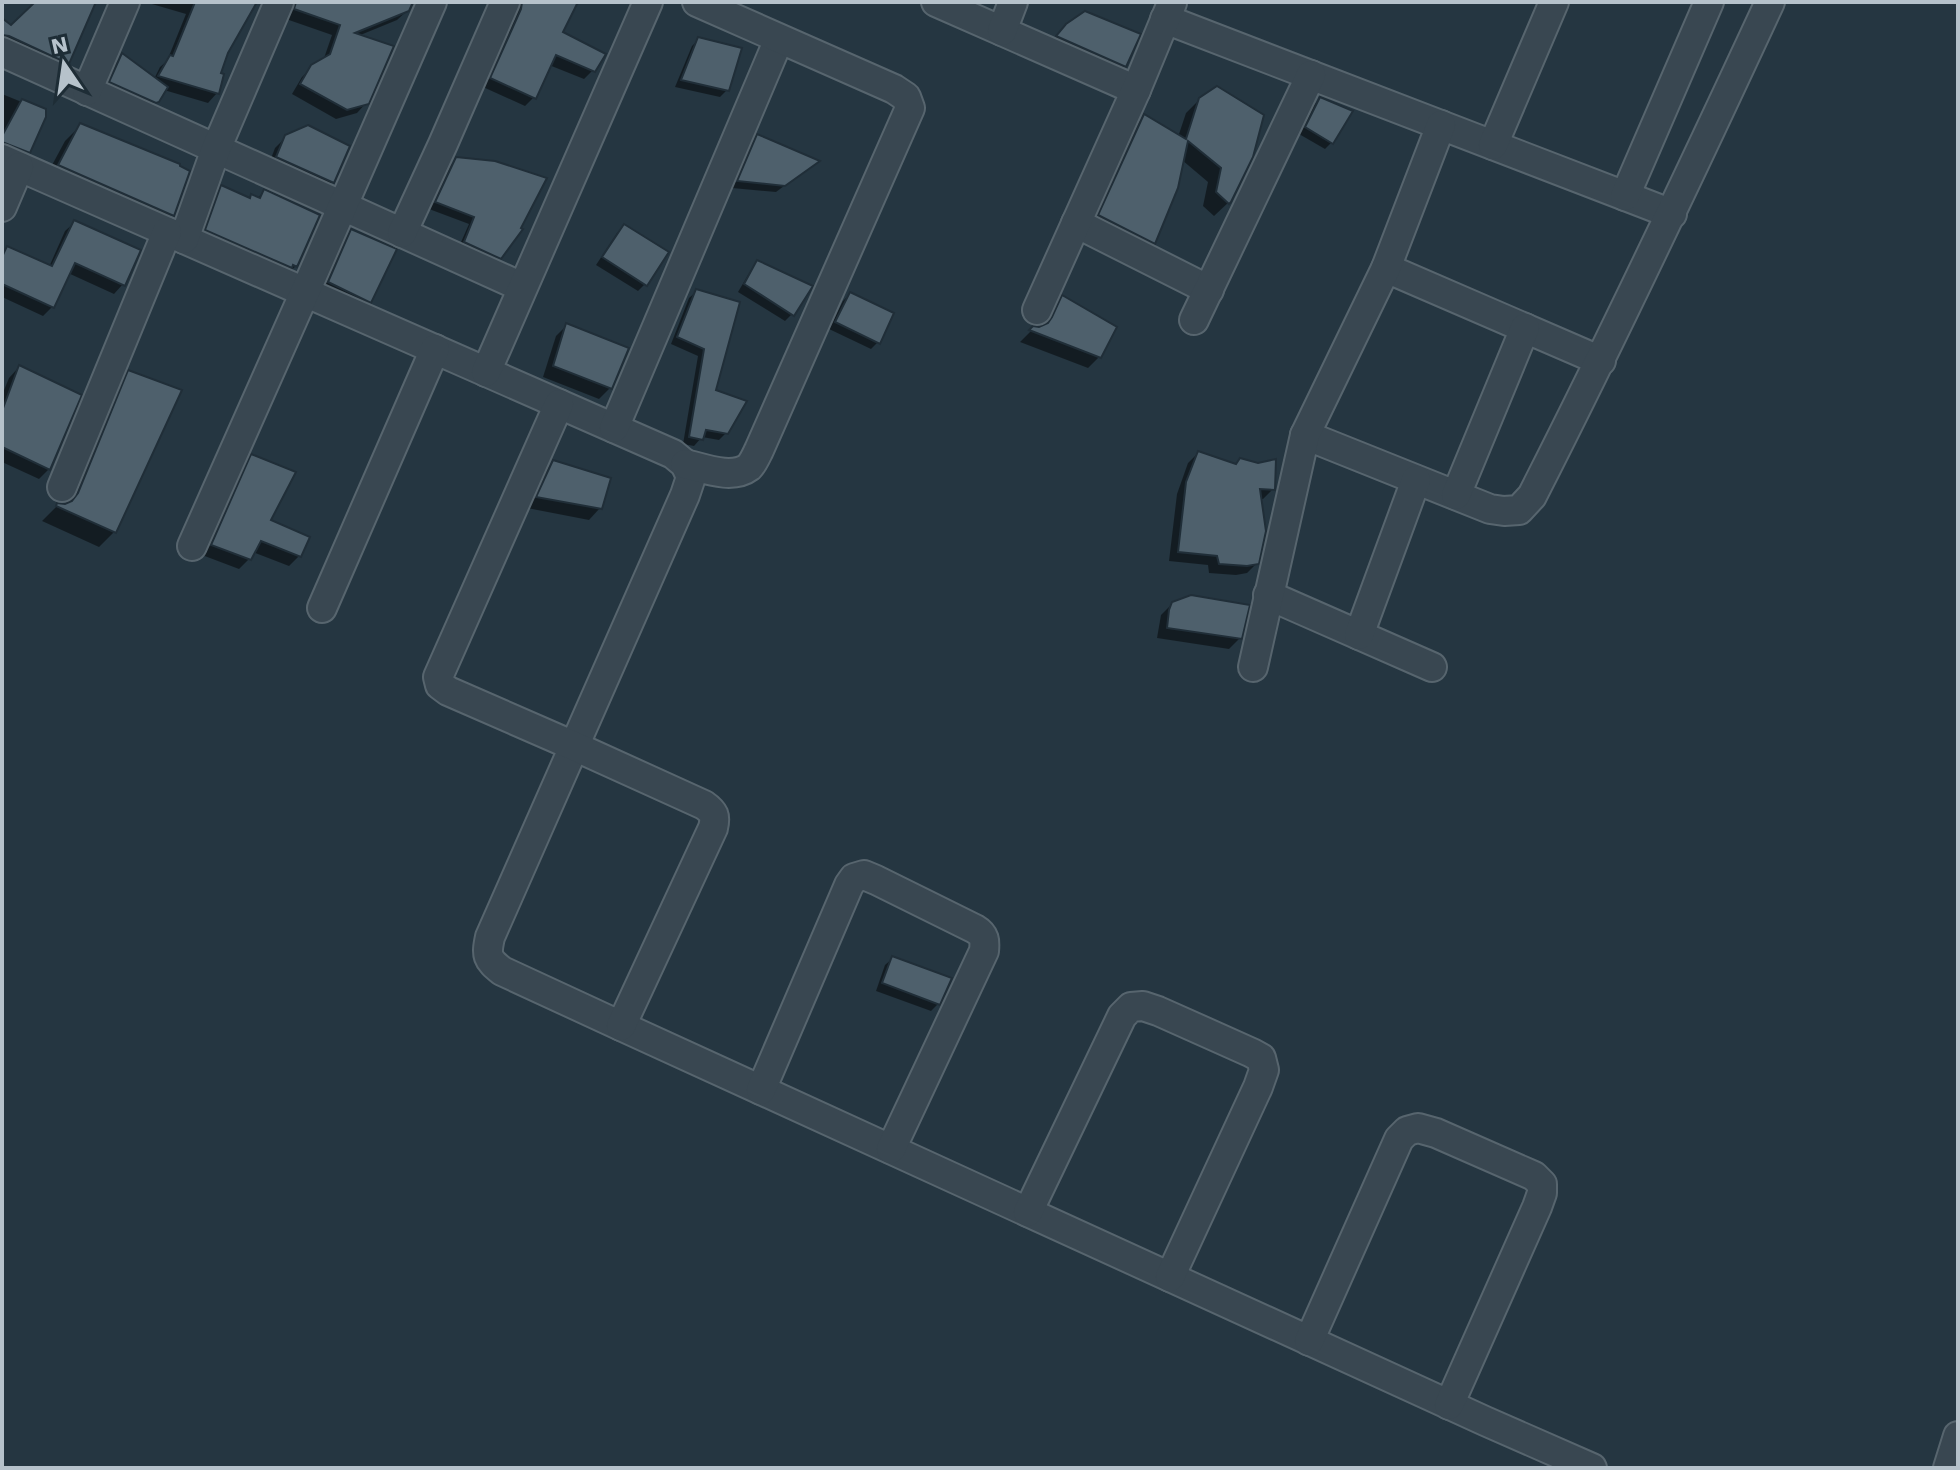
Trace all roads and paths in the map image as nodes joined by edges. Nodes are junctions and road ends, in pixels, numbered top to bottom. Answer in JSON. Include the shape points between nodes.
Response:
{"nodes":[{"id":1,"x":125,"y":2,"type":"edge"},
{"id":2,"x":279,"y":2,"type":"edge"},
{"id":3,"x":432,"y":2,"type":"edge"},
{"id":4,"x":505,"y":2,"type":"edge"},
{"id":5,"x":648,"y":2,"type":"edge"},
{"id":6,"x":697,"y":2,"type":"edge"},
{"id":7,"x":936,"y":2,"type":"edge"},
{"id":8,"x":1013,"y":2,"type":"edge"},
{"id":9,"x":1554,"y":2,"type":"edge"},
{"id":10,"x":1709,"y":2,"type":"edge"},
{"id":11,"x":1770,"y":2,"type":"edge"},
{"id":12,"x":1169,"y":10,"type":"edge"},
{"id":13,"x":1002,"y":31,"type":"junction"},
{"id":14,"x":779,"y":39,"type":"junction"},
{"id":15,"x":2,"y":52,"type":"edge"},
{"id":16,"x":1311,"y":75,"type":"junction"},
{"id":17,"x":1136,"y":90,"type":"junction"},
{"id":18,"x":87,"y":91,"type":"junction"},
{"id":19,"x":1441,"y":125,"type":"junction"},
{"id":20,"x":1493,"y":145,"type":"junction"},
{"id":21,"x":216,"y":149,"type":"junction"},
{"id":22,"x":10,"y":163,"type":"edge"},
{"id":23,"x":1625,"y":196,"type":"junction"},
{"id":24,"x":342,"y":206,"type":"junction"},
{"id":25,"x":2,"y":207,"type":"edge"},
{"id":26,"x":1672,"y":214,"type":"junction"},
{"id":27,"x":1076,"y":223,"type":"junction"},
{"id":28,"x":402,"y":233,"type":"junction"},
{"id":29,"x":176,"y":235,"type":"junction"},
{"id":30,"x":1386,"y":268,"type":"junction"},
{"id":31,"x":522,"y":287,"type":"junction"},
{"id":32,"x":1209,"y":290,"type":"junction"},
{"id":33,"x":305,"y":292,"type":"junction"},
{"id":34,"x":1037,"y":310,"type":"dead end"},
{"id":35,"x":1194,"y":320,"type":"dead end"},
{"id":36,"x":1525,"y":328,"type":"junction"},
{"id":37,"x":435,"y":349,"type":"junction"},
{"id":38,"x":1601,"y":361,"type":"junction"},
{"id":39,"x":486,"y":372,"type":"junction"},
{"id":40,"x":559,"y":404,"type":"junction"},
{"id":41,"x":614,"y":428,"type":"junction"},
{"id":42,"x":1305,"y":435,"type":"junction"},
{"id":43,"x":685,"y":464,"type":"junction"},
{"id":44,"x":1416,"y":480,"type":"junction"},
{"id":45,"x":62,"y":487,"type":"dead end"},
{"id":46,"x":1456,"y":495,"type":"junction"},
{"id":47,"x":192,"y":546,"type":"dead end"},
{"id":48,"x":1268,"y":595,"type":"junction"},
{"id":49,"x":322,"y":608,"type":"dead end"},
{"id":50,"x":1359,"y":635,"type":"junction"},
{"id":51,"x":1253,"y":667,"type":"dead end"},
{"id":52,"x":1432,"y":667,"type":"dead end"},
{"id":53,"x":574,"y":746,"type":"junction"},
{"id":54,"x":621,"y":1026,"type":"junction"},
{"id":55,"x":761,"y":1090,"type":"junction"},
{"id":56,"x":891,"y":1149,"type":"junction"},
{"id":57,"x":1028,"y":1212,"type":"junction"},
{"id":58,"x":1170,"y":1277,"type":"junction"},
{"id":59,"x":1309,"y":1341,"type":"junction"},
{"id":60,"x":1449,"y":1405,"type":"junction"},
{"id":61,"x":1958,"y":1436,"type":"edge"},
{"id":62,"x":1592,"y":1468,"type":"edge"},
{"id":63,"x":1948,"y":1468,"type":"edge"}],
"edges":[{"from":1,"to":18,"type":"street"},
{"from":2,"to":21,"type":"street"},
{"from":3,"to":24,"type":"street"},
{"from":4,"to":28,"type":"street"},
{"from":5,"to":31,"type":"street"},
{"from":6,"to":14,"type":"street"},
{"from":7,"to":13,"type":"street"},
{"from":8,"to":13,"type":"street"},
{"from":9,"to":20,"type":"street"},
{"from":10,"to":23,"type":"street"},
{"from":11,"to":26,"type":"street"},
{"from":12,"to":16,"type":"street"},
{"from":12,"to":17,"type":"street"},
{"from":13,"to":17,"type":"street"},
{"from":14,"to":41,"type":"street"},
{"from":14,"to":43,"type":"street","via":[[894,89],[906,97],[910,108],[751,465],[739,472],[721,472]]},
{"from":15,"to":18,"type":"street"},
{"from":16,"to":19,"type":"street"},
{"from":16,"to":32,"type":"street"},
{"from":17,"to":27,"type":"street"},
{"from":18,"to":21,"type":"street"},
{"from":19,"to":20,"type":"street"},
{"from":19,"to":30,"type":"street"},
{"from":20,"to":23,"type":"street"},
{"from":21,"to":24,"type":"street"},
{"from":21,"to":29,"type":"street"},
{"from":22,"to":25,"type":"street"},
{"from":22,"to":29,"type":"street"},
{"from":23,"to":26,"type":"street"},
{"from":24,"to":28,"type":"street"},
{"from":24,"to":33,"type":"street"},
{"from":26,"to":38,"type":"street"},
{"from":27,"to":32,"type":"street"},
{"from":27,"to":34,"type":"street"},
{"from":28,"to":31,"type":"street"},
{"from":29,"to":33,"type":"street"},
{"from":29,"to":45,"type":"street"},
{"from":30,"to":36,"type":"street"},
{"from":30,"to":42,"type":"street"},
{"from":31,"to":39,"type":"street"},
{"from":32,"to":35,"type":"street"},
{"from":33,"to":37,"type":"street"},
{"from":33,"to":47,"type":"street"},
{"from":36,"to":38,"type":"street"},
{"from":36,"to":46,"type":"street"},
{"from":37,"to":39,"type":"street"},
{"from":37,"to":49,"type":"street"},
{"from":38,"to":46,"type":"street","via":[[1532,496],[1519,510],[1490,509]]},
{"from":39,"to":40,"type":"street"},
{"from":40,"to":41,"type":"street"},
{"from":40,"to":53,"type":"street","via":[[438,677],[448,691]]},
{"from":41,"to":43,"type":"street"},
{"from":42,"to":44,"type":"street"},
{"from":42,"to":48,"type":"street"},
{"from":43,"to":53,"type":"street","via":[[691,477],[685,495]]},
{"from":44,"to":46,"type":"street"},
{"from":44,"to":50,"type":"street"},
{"from":48,"to":50,"type":"street"},
{"from":48,"to":51,"type":"street"},
{"from":50,"to":52,"type":"street"},
{"from":53,"to":54,"type":"street","via":[[487,951],[489,961],[502,971]]},
{"from":53,"to":54,"type":"street","via":[[704,805],[716,819]]},
{"from":54,"to":55,"type":"street"},
{"from":55,"to":56,"type":"street"},
{"from":55,"to":56,"type":"street","via":[[849,885],[864,875],[876,880],[975,929],[985,940]]},
{"from":56,"to":57,"type":"street"},
{"from":57,"to":58,"type":"street"},
{"from":57,"to":58,"type":"street","via":[[1122,1016],[1131,1007],[1158,1011],[1252,1053],[1261,1058],[1264,1070],[1258,1087]]},
{"from":58,"to":59,"type":"street"},
{"from":59,"to":60,"type":"street"},
{"from":59,"to":60,"type":"street","via":[[1407,1131],[1436,1133],[1534,1176],[1542,1184],[1537,1207]]},
{"from":60,"to":62,"type":"street"},
{"from":61,"to":63,"type":"street"}]}
